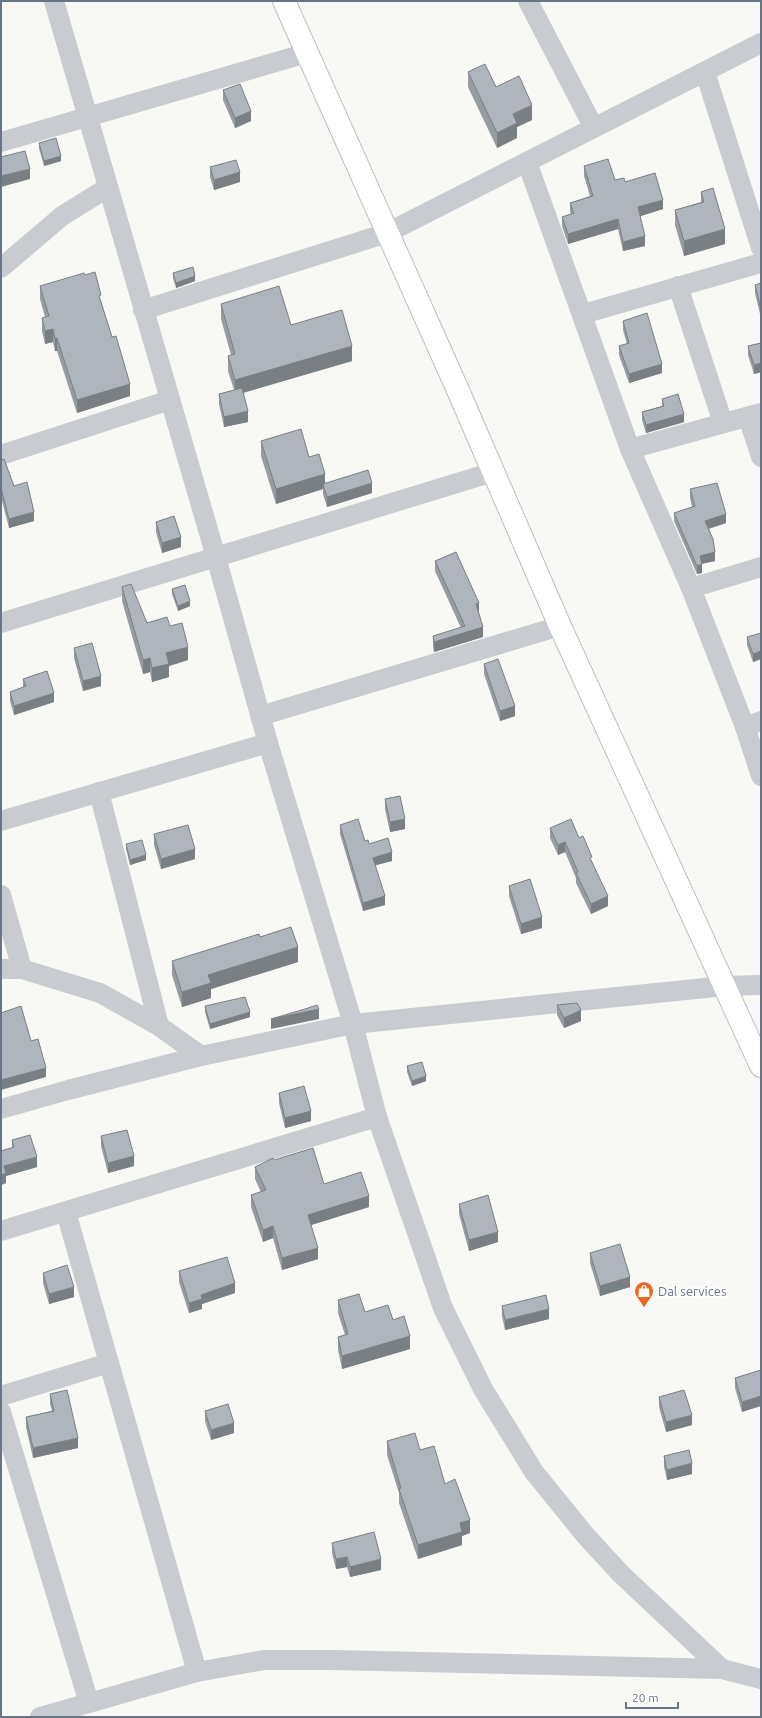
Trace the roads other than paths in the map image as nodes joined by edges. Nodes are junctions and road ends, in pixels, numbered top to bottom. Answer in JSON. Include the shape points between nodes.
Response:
{"nodes":[{"id":1,"x":54,"y":1,"type":"edge"},
{"id":2,"x":284,"y":1,"type":"edge"},
{"id":3,"x":528,"y":1,"type":"edge"},
{"id":4,"x":761,"y":43,"type":"edge"},
{"id":5,"x":307,"y":53,"type":"junction"},
{"id":6,"x":705,"y":72,"type":"junction"},
{"id":7,"x":87,"y":118,"type":"junction"},
{"id":8,"x":594,"y":128,"type":"junction"},
{"id":9,"x":1,"y":142,"type":"edge"},
{"id":10,"x":528,"y":162,"type":"junction"},
{"id":11,"x":107,"y":188,"type":"junction"},
{"id":12,"x":387,"y":233,"type":"junction"},
{"id":13,"x":761,"y":248,"type":"edge"},
{"id":14,"x":761,"y":263,"type":"edge"},
{"id":15,"x":1,"y":268,"type":"edge"},
{"id":16,"x":678,"y":286,"type":"junction"},
{"id":17,"x":143,"y":310,"type":"junction"},
{"id":18,"x":583,"y":314,"type":"junction"},
{"id":19,"x":170,"y":400,"type":"junction"},
{"id":20,"x":755,"y":415,"type":"edge"},
{"id":21,"x":723,"y":423,"type":"junction"},
{"id":22,"x":630,"y":449,"type":"junction"},
{"id":23,"x":1,"y":455,"type":"edge"},
{"id":24,"x":761,"y":457,"type":"edge"},
{"id":25,"x":493,"y":472,"type":"junction"},
{"id":26,"x":216,"y":557,"type":"junction"},
{"id":27,"x":761,"y":567,"type":"edge"},
{"id":28,"x":691,"y":588,"type":"junction"},
{"id":29,"x":1,"y":623,"type":"edge"},
{"id":30,"x":560,"y":626,"type":"junction"},
{"id":31,"x":260,"y":716,"type":"junction"},
{"id":32,"x":753,"y":724,"type":"edge"},
{"id":33,"x":268,"y":743,"type":"junction"},
{"id":34,"x":761,"y":776,"type":"edge"},
{"id":35,"x":98,"y":792,"type":"junction"},
{"id":36,"x":1,"y":820,"type":"edge"},
{"id":37,"x":1,"y":895,"type":"edge"},
{"id":38,"x":1,"y":969,"type":"edge"},
{"id":39,"x":22,"y":969,"type":"junction"},
{"id":40,"x":761,"y":985,"type":"edge"},
{"id":41,"x":725,"y":986,"type":"junction"},
{"id":42,"x":353,"y":1024,"type":"junction"},
{"id":43,"x":159,"y":1026,"type":"junction"},
{"id":44,"x":201,"y":1056,"type":"junction"},
{"id":45,"x":761,"y":1066,"type":"edge"},
{"id":46,"x":1,"y":1109,"type":"edge"},
{"id":47,"x":378,"y":1117,"type":"junction"},
{"id":48,"x":66,"y":1212,"type":"junction"},
{"id":49,"x":1,"y":1231,"type":"edge"},
{"id":50,"x":109,"y":1362,"type":"junction"},
{"id":51,"x":1,"y":1396,"type":"edge"},
{"id":52,"x":1,"y":1412,"type":"edge"},
{"id":53,"x":722,"y":1669,"type":"junction"},
{"id":54,"x":196,"y":1672,"type":"junction"},
{"id":55,"x":761,"y":1679,"type":"edge"},
{"id":56,"x":89,"y":1703,"type":"junction"},
{"id":57,"x":40,"y":1717,"type":"edge"}],
"edges":[{"from":1,"to":7,"type":"street"},
{"from":2,"to":5,"type":"main road"},
{"from":3,"to":8,"type":"street"},
{"from":4,"to":6,"type":"street"},
{"from":5,"to":7,"type":"street"},
{"from":5,"to":12,"type":"main road"},
{"from":6,"to":8,"type":"street"},
{"from":6,"to":13,"type":"street"},
{"from":7,"to":9,"type":"street"},
{"from":7,"to":11,"type":"street"},
{"from":8,"to":10,"type":"street"},
{"from":10,"to":12,"type":"street"},
{"from":10,"to":18,"type":"street"},
{"from":11,"to":15,"type":"street","via":[[62,216]]},
{"from":11,"to":17,"type":"street"},
{"from":12,"to":17,"type":"street"},
{"from":12,"to":25,"type":"main road"},
{"from":14,"to":16,"type":"street"},
{"from":16,"to":18,"type":"street"},
{"from":16,"to":21,"type":"street"},
{"from":17,"to":19,"type":"street"},
{"from":18,"to":22,"type":"street"},
{"from":19,"to":23,"type":"street"},
{"from":19,"to":26,"type":"street"},
{"from":20,"to":21,"type":"street"},
{"from":20,"to":24,"type":"street"},
{"from":21,"to":22,"type":"street"},
{"from":22,"to":28,"type":"street"},
{"from":25,"to":26,"type":"street"},
{"from":25,"to":30,"type":"main road"},
{"from":26,"to":29,"type":"street"},
{"from":26,"to":31,"type":"street"},
{"from":27,"to":28,"type":"street"},
{"from":28,"to":32,"type":"street"},
{"from":30,"to":31,"type":"street"},
{"from":30,"to":41,"type":"main road"},
{"from":31,"to":33,"type":"street"},
{"from":32,"to":34,"type":"street"},
{"from":33,"to":35,"type":"street"},
{"from":33,"to":42,"type":"street"},
{"from":35,"to":36,"type":"street"},
{"from":35,"to":43,"type":"street"},
{"from":37,"to":39,"type":"street"},
{"from":38,"to":39,"type":"street"},
{"from":39,"to":43,"type":"street","via":[[100,993]]},
{"from":40,"to":41,"type":"street"},
{"from":41,"to":42,"type":"street"},
{"from":41,"to":45,"type":"main road"},
{"from":42,"to":44,"type":"street"},
{"from":42,"to":47,"type":"street"},
{"from":43,"to":44,"type":"street"},
{"from":44,"to":46,"type":"street"},
{"from":47,"to":48,"type":"street"},
{"from":47,"to":53,"type":"street","via":[[443,1308],[482,1389],[534,1472],[586,1536],[621,1574]]},
{"from":48,"to":49,"type":"street"},
{"from":48,"to":50,"type":"street"},
{"from":50,"to":51,"type":"street"},
{"from":50,"to":54,"type":"street"},
{"from":52,"to":56,"type":"street"},
{"from":53,"to":54,"type":"street","via":[[264,1660]]},
{"from":53,"to":55,"type":"street"},
{"from":54,"to":56,"type":"street"},
{"from":56,"to":57,"type":"street"}]}
